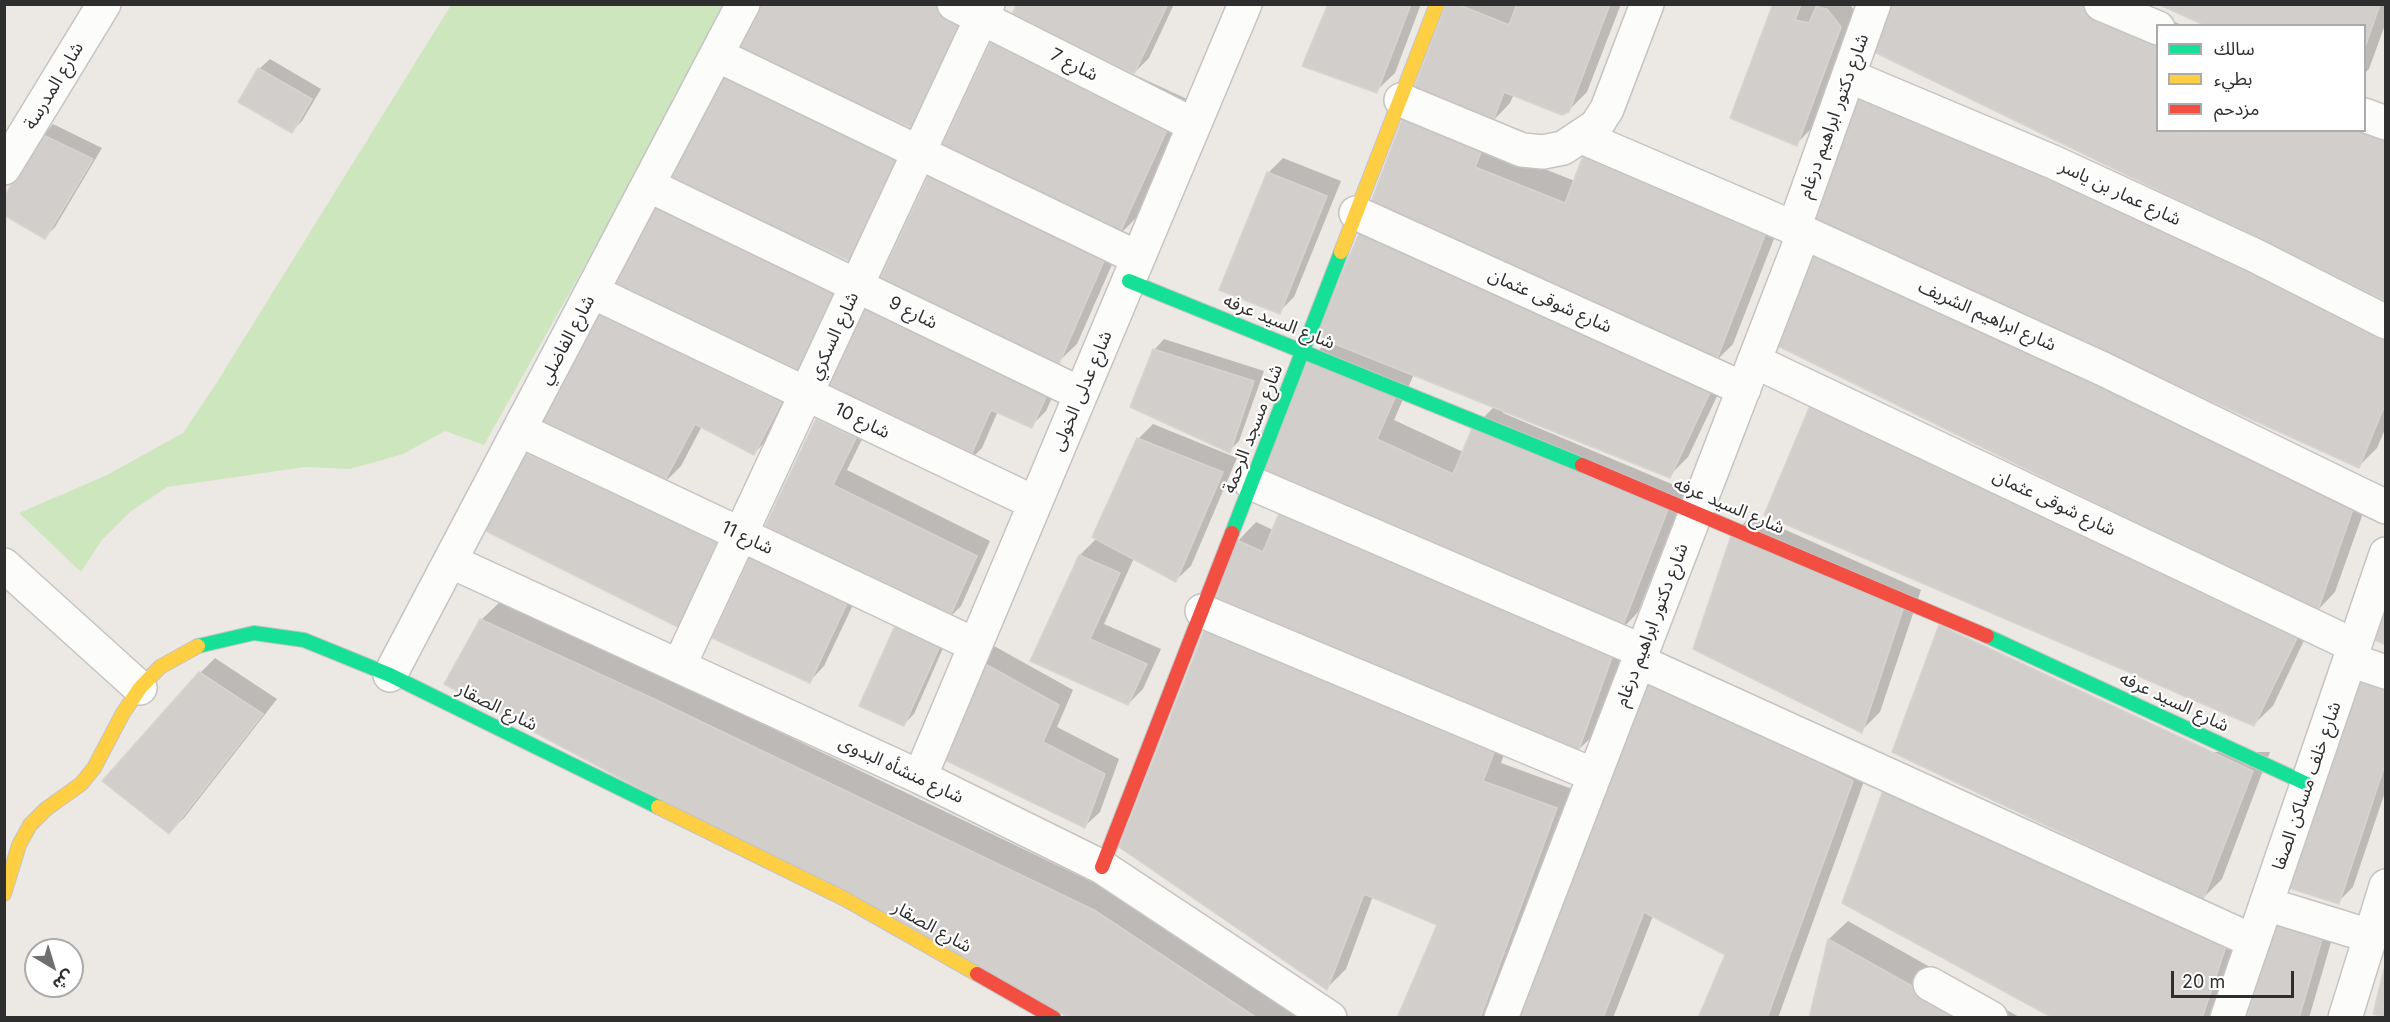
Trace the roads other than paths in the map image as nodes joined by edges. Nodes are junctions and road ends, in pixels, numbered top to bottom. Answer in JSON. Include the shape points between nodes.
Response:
{"nodes":[{"id":1,"x":104,"y":4,"type":"edge"},
{"id":2,"x":743,"y":4,"type":"edge"},
{"id":3,"x":1245,"y":4,"type":"edge"},
{"id":4,"x":1437,"y":4,"type":"edge"},
{"id":5,"x":1647,"y":4,"type":"edge"},
{"id":6,"x":1874,"y":4,"type":"edge"},
{"id":7,"x":2101,"y":4,"type":"edge"},
{"id":8,"x":975,"y":9,"type":"edge"},
{"id":9,"x":2156,"y":28,"type":"edge"},
{"id":10,"x":717,"y":55,"type":"junction"},
{"id":11,"x":1849,"y":76,"type":"junction"},
{"id":12,"x":1401,"y":100,"type":"junction"},
{"id":13,"x":2366,"y":116,"type":"edge"},
{"id":14,"x":2385,"y":123,"type":"edge"},
{"id":15,"x":1194,"y":125,"type":"junction"},
{"id":16,"x":1582,"y":137,"type":"junction"},
{"id":17,"x":918,"y":154,"type":"junction"},
{"id":18,"x":4,"y":168,"type":"edge"},
{"id":19,"x":648,"y":185,"type":"junction"},
{"id":20,"x":1356,"y":213,"type":"junction"},
{"id":21,"x":1799,"y":230,"type":"junction"},
{"id":22,"x":1134,"y":269,"type":"junction"},
{"id":23,"x":857,"y":286,"type":"junction"},
{"id":24,"x":593,"y":292,"type":"junction"},
{"id":25,"x":2385,"y":322,"type":"edge"},
{"id":26,"x":1302,"y":351,"type":"junction"},
{"id":27,"x":1749,"y":375,"type":"junction"},
{"id":28,"x":806,"y":394,"type":"junction"},
{"id":29,"x":1081,"y":394,"type":"junction"},
{"id":30,"x":520,"y":430,"type":"junction"},
{"id":31,"x":1251,"y":483,"type":"junction"},
{"id":32,"x":1035,"y":503,"type":"junction"},
{"id":33,"x":2385,"y":507,"type":"edge"},
{"id":34,"x":1696,"y":511,"type":"junction"},
{"id":35,"x":740,"y":534,"type":"junction"},
{"id":36,"x":2385,"y":554,"type":"edge"},
{"id":37,"x":450,"y":561,"type":"junction"},
{"id":38,"x":8,"y":573,"type":"edge"},
{"id":39,"x":1202,"y":611,"type":"junction"},
{"id":40,"x":975,"y":645,"type":"junction"},
{"id":41,"x":2353,"y":653,"type":"junction"},
{"id":42,"x":1640,"y":656,"type":"junction"},
{"id":43,"x":679,"y":666,"type":"junction"},
{"id":44,"x":2385,"y":672,"type":"edge"},
{"id":45,"x":390,"y":675,"type":"junction"},
{"id":46,"x":140,"y":688,"type":"junction"},
{"id":47,"x":1594,"y":775,"type":"junction"},
{"id":48,"x":920,"y":777,"type":"junction"},
{"id":49,"x":2307,"y":784,"type":"junction"},
{"id":50,"x":1102,"y":867,"type":"junction"},
{"id":51,"x":2385,"y":886,"type":"edge"},
{"id":52,"x":4,"y":894,"type":"edge"},
{"id":53,"x":2266,"y":904,"type":"junction"},
{"id":54,"x":2370,"y":936,"type":"junction"},
{"id":55,"x":2253,"y":941,"type":"junction"},
{"id":56,"x":1930,"y":984,"type":"dead end"},
{"id":57,"x":2350,"y":1016,"type":"edge"},
{"id":58,"x":1054,"y":1017,"type":"edge"},
{"id":59,"x":1330,"y":1017,"type":"edge"},
{"id":60,"x":1501,"y":1017,"type":"edge"},
{"id":61,"x":1991,"y":1017,"type":"edge"},
{"id":62,"x":2227,"y":1017,"type":"edge"}],
"edges":[{"from":1,"to":18,"type":"street","name":"شارع المدرسة"},
{"from":2,"to":10,"type":"street","name":"شارع الفاضلي"},
{"from":3,"to":15,"type":"street","name":"شارع عدلى الخولى"},
{"from":4,"to":12,"type":"street","name":"شارع مسجد الرحمة"},
{"from":5,"to":16,"type":"street","via":[[1607,109],[1596,126]]},
{"from":6,"to":11,"type":"street","name":"شارع دكتور ابراهيم درغام"},
{"from":7,"to":9,"type":"street"},
{"from":8,"to":15,"type":"street","name":"شارع 7"},
{"from":8,"to":17,"type":"street","name":"شارع السكري"},
{"from":10,"to":17,"type":"street"},
{"from":10,"to":19,"type":"street","name":"شارع الفاضلي"},
{"from":11,"to":21,"type":"street","name":"شارع دكتور ابراهيم درغام"},
{"from":11,"to":25,"type":"street","name":"شارع عمار بن ياسر","via":[[2064,167],[2254,255]]},
{"from":12,"to":16,"type":"street","via":[[1522,150],[1543,152],[1563,148]]},
{"from":12,"to":20,"type":"street","name":"شارع مسجد الرحمة"},
{"from":13,"to":14,"type":"street"},
{"from":15,"to":22,"type":"street","name":"شارع عدلى الخولى"},
{"from":16,"to":21,"type":"street","name":"شارع ابراهيم الشريف"},
{"from":17,"to":22,"type":"street"},
{"from":17,"to":23,"type":"street","name":"شارع السكري"},
{"from":19,"to":23,"type":"street","name":"شارع 9"},
{"from":19,"to":24,"type":"street","name":"شارع الفاضلي"},
{"from":20,"to":26,"type":"street","name":"شارع مسجد الرحمة"},
{"from":20,"to":27,"type":"street","name":"شارع شوقى عثمان"},
{"from":21,"to":27,"type":"street","name":"شارع دكتور ابراهيم درغام"},
{"from":21,"to":33,"type":"street","name":"شارع ابراهيم الشريف","via":[[2103,369]]},
{"from":22,"to":26,"type":"street","name":"شارع السيد عرفه"},
{"from":22,"to":29,"type":"street","name":"شارع عدلى الخولى"},
{"from":23,"to":28,"type":"street","name":"شارع السكري"},
{"from":23,"to":29,"type":"street","name":"شارع 9"},
{"from":24,"to":28,"type":"street","name":"شارع 10"},
{"from":24,"to":30,"type":"street","name":"شارع الفاضلي"},
{"from":26,"to":31,"type":"street","name":"شارع مسجد الرحمة"},
{"from":26,"to":34,"type":"street","name":"شارع السيد عرفه"},
{"from":27,"to":34,"type":"street","name":"شارع دكتور ابراهيم درغام"},
{"from":27,"to":41,"type":"street","name":"شارع شوقى عثمان"},
{"from":28,"to":32,"type":"street","name":"شارع 10"},
{"from":28,"to":35,"type":"street","name":"شارع السكري"},
{"from":29,"to":32,"type":"street","name":"شارع عدلى الخولى"},
{"from":30,"to":35,"type":"street","name":"شارع 11"},
{"from":30,"to":37,"type":"street","name":"شارع الفاضلي"},
{"from":31,"to":39,"type":"street","name":"شارع مسجد الرحمة"},
{"from":31,"to":42,"type":"street"},
{"from":32,"to":40,"type":"street","name":"شارع عدلى الخولى"},
{"from":34,"to":42,"type":"street","name":"شارع دكتور ابراهيم درغام"},
{"from":34,"to":49,"type":"street","name":"شارع السيد عرفه","via":[[1976,630]]},
{"from":35,"to":40,"type":"street","name":"شارع 11"},
{"from":35,"to":43,"type":"street","name":"شارع السكري"},
{"from":36,"to":41,"type":"street","name":"شارع خلف مساكن الصفا"},
{"from":37,"to":43,"type":"street","name":"شارع منشأه البدوى"},
{"from":37,"to":45,"type":"street","name":"شارع الفاضلي"},
{"from":38,"to":46,"type":"street"},
{"from":39,"to":47,"type":"street"},
{"from":39,"to":50,"type":"street","name":"شارع مسجد الرحمة"},
{"from":40,"to":48,"type":"street","name":"شارع عدلى الخولى"},
{"from":41,"to":44,"type":"street","name":"شارع شوقى عثمان"},
{"from":41,"to":49,"type":"street","name":"شارع خلف مساكن الصفا"},
{"from":42,"to":47,"type":"street","name":"شارع دكتور ابراهيم درغام"},
{"from":42,"to":55,"type":"street"},
{"from":43,"to":48,"type":"street","name":"شارع منشأه البدوى"},
{"from":45,"to":46,"type":"street","name":"شارع الصقار","via":[[304,640],[254,633],[204,642],[160,667]]},
{"from":45,"to":58,"type":"street","name":"شارع الصقار","via":[[845,899]]},
{"from":46,"to":52,"type":"street","name":"شارع الصقار","via":[[94,768],[81,784],[30,825],[19,845]]},
{"from":47,"to":60,"type":"street","name":"شارع دكتور ابراهيم درغام"},
{"from":48,"to":50,"type":"street","name":"شارع منشأه البدوى"},
{"from":49,"to":53,"type":"street","name":"شارع خلف مساكن الصفا"},
{"from":50,"to":59,"type":"street","name":"شارع منشأه البدوى"},
{"from":51,"to":54,"type":"street"},
{"from":53,"to":54,"type":"street"},
{"from":53,"to":55,"type":"street","name":"شارع خلف مساكن الصفا"},
{"from":54,"to":57,"type":"street"},
{"from":55,"to":62,"type":"street","name":"شارع خلف مساكن الصفا"},
{"from":56,"to":61,"type":"street"}]}
